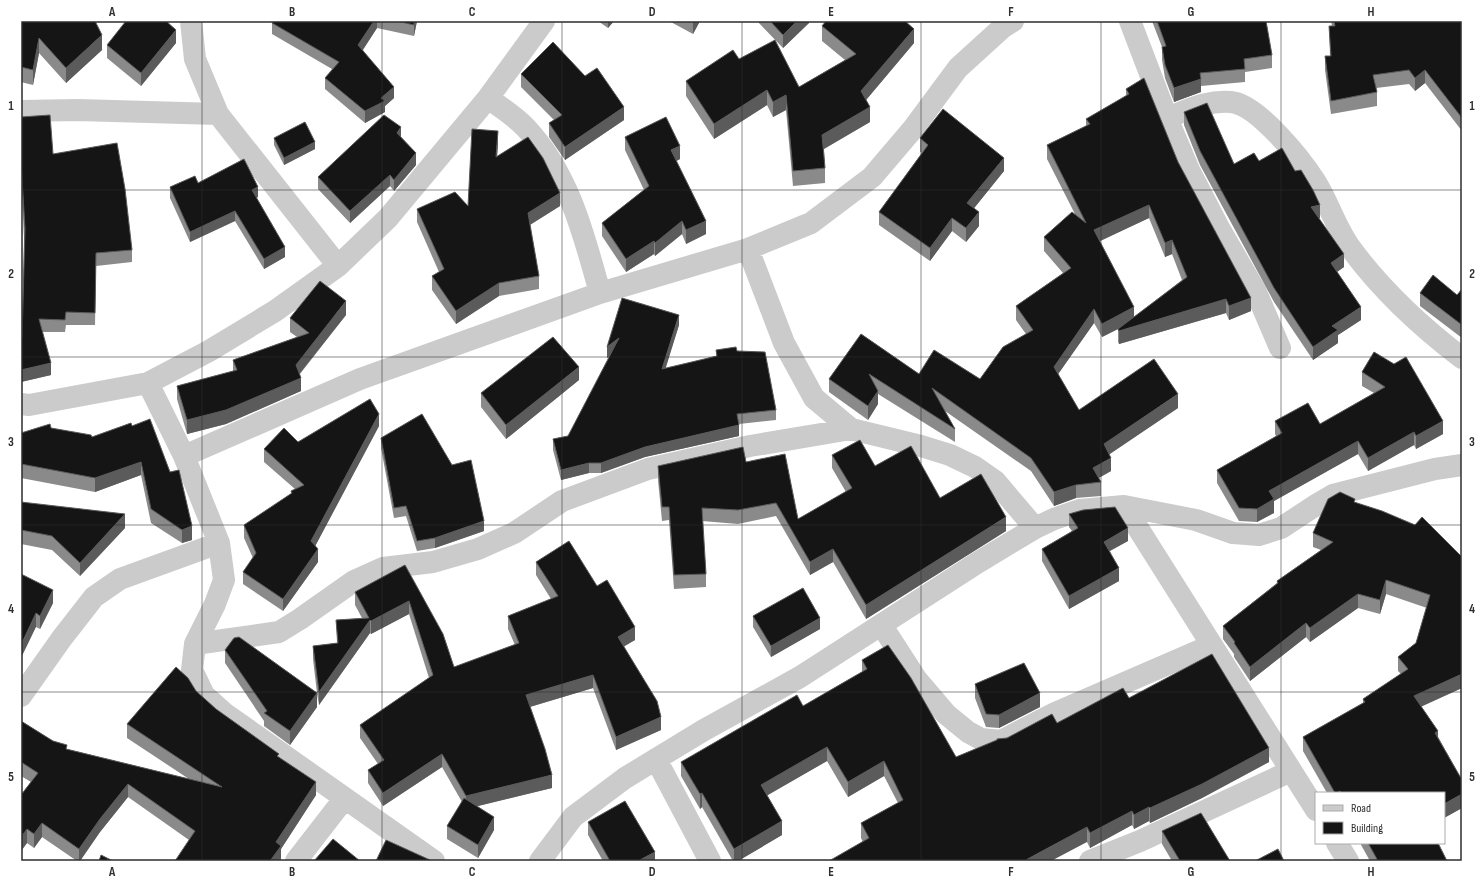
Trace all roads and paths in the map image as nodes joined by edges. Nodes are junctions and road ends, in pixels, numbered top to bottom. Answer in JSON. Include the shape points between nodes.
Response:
{"nodes":[{"id":1,"x":190,"y":21,"type":"edge"},
{"id":2,"x":1013,"y":21,"type":"edge"},
{"id":3,"x":1130,"y":21,"type":"edge"},
{"id":4,"x":542,"y":22,"type":"edge"},
{"id":5,"x":488,"y":98,"type":"junction"},
{"id":6,"x":21,"y":111,"type":"edge"},
{"id":7,"x":218,"y":114,"type":"junction"},
{"id":8,"x":1167,"y":118,"type":"junction"},
{"id":9,"x":748,"y":249,"type":"junction"},
{"id":10,"x":338,"y":266,"type":"junction"},
{"id":11,"x":600,"y":293,"type":"junction"},
{"id":12,"x":1280,"y":348,"type":"dead end"},
{"id":13,"x":1462,"y":358,"type":"edge"},
{"id":14,"x":148,"y":383,"type":"junction"},
{"id":15,"x":21,"y":404,"type":"edge"},
{"id":16,"x":851,"y":429,"type":"junction"},
{"id":17,"x":184,"y":456,"type":"junction"},
{"id":18,"x":1462,"y":465,"type":"edge"},
{"id":19,"x":1124,"y":506,"type":"junction"},
{"id":20,"x":1035,"y":528,"type":"junction"},
{"id":21,"x":219,"y":543,"type":"junction"},
{"id":22,"x":882,"y":626,"type":"junction"},
{"id":23,"x":195,"y":644,"type":"junction"},
{"id":24,"x":1212,"y":645,"type":"junction"},
{"id":25,"x":21,"y":696,"type":"edge"},
{"id":26,"x":656,"y":759,"type":"junction"},
{"id":27,"x":1291,"y":771,"type":"junction"},
{"id":28,"x":344,"y":799,"type":"junction"},
{"id":29,"x":1315,"y":808,"type":"edge"},
{"id":30,"x":1338,"y":844,"type":"edge"},
{"id":31,"x":296,"y":861,"type":"edge"},
{"id":32,"x":434,"y":861,"type":"edge"},
{"id":33,"x":540,"y":861,"type":"edge"},
{"id":34,"x":710,"y":861,"type":"edge"},
{"id":35,"x":1090,"y":861,"type":"edge"},
{"id":36,"x":1348,"y":861,"type":"edge"}],
"edges":[{"from":1,"to":7,"type":"street","via":[[195,59]]},
{"from":2,"to":9,"type":"street","via":[[958,68],[912,130],[872,177],[811,223]]},
{"from":3,"to":8,"type":"street"},
{"from":4,"to":5,"type":"street"},
{"from":5,"to":10,"type":"street","via":[[388,218]]},
{"from":5,"to":11,"type":"street","via":[[526,127],[554,165],[580,220]]},
{"from":6,"to":7,"type":"street"},
{"from":7,"to":10,"type":"street"},
{"from":8,"to":12,"type":"street","via":[[1219,228],[1256,292]]},
{"from":8,"to":13,"type":"street","via":[[1201,105],[1217,102],[1232,102],[1254,112],[1301,162],[1316,182],[1337,228],[1371,275],[1403,310]]},
{"from":9,"to":11,"type":"street"},
{"from":9,"to":16,"type":"street","via":[[784,343],[814,398]]},
{"from":10,"to":14,"type":"street","via":[[216,347]]},
{"from":11,"to":17,"type":"street","via":[[360,379]]},
{"from":14,"to":15,"type":"street","via":[[29,405]]},
{"from":14,"to":17,"type":"street"},
{"from":16,"to":20,"type":"street","via":[[921,446],[976,467],[995,481]]},
{"from":16,"to":23,"type":"street","via":[[750,446],[648,469],[562,501],[514,533],[478,549],[433,562],[383,568],[354,581],[279,632]]},
{"from":17,"to":21,"type":"street"},
{"from":18,"to":19,"type":"street","via":[[1434,469],[1333,495],[1281,528],[1259,535],[1233,532],[1196,520]]},
{"from":19,"to":20,"type":"street","via":[[1080,510]]},
{"from":19,"to":24,"type":"street"},
{"from":20,"to":22,"type":"street"},
{"from":21,"to":23,"type":"street","via":[[224,580]]},
{"from":21,"to":25,"type":"street","via":[[120,579],[94,597]]},
{"from":22,"to":24,"type":"street","via":[[918,680],[946,714],[968,732],[982,739],[1001,741],[1055,713]]},
{"from":22,"to":26,"type":"street","via":[[800,677]]},
{"from":23,"to":28,"type":"street","via":[[192,670],[204,695],[224,713]]},
{"from":24,"to":27,"type":"street"},
{"from":26,"to":33,"type":"street","via":[[625,778],[573,817]]},
{"from":26,"to":34,"type":"street"},
{"from":27,"to":29,"type":"street"},
{"from":27,"to":35,"type":"street","via":[[1140,841]]},
{"from":28,"to":31,"type":"street"},
{"from":28,"to":32,"type":"street"},
{"from":30,"to":36,"type":"street"}]}
